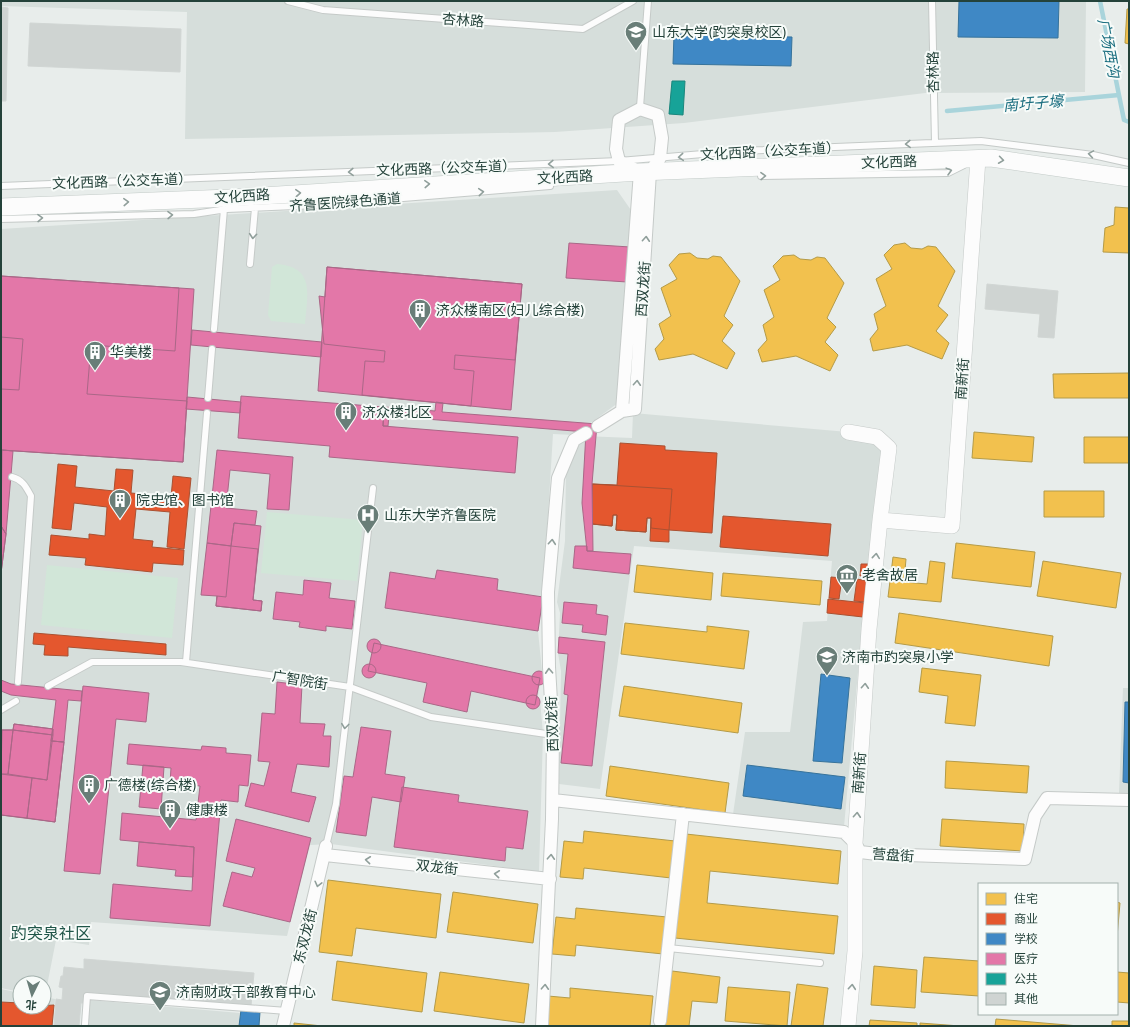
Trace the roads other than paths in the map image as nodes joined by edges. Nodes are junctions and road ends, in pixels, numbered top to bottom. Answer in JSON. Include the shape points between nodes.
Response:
{"nodes":[{"id":1,"x":288,"y":1,"type":"edge"},
{"id":2,"x":633,"y":1,"type":"edge"},
{"id":3,"x":648,"y":1,"type":"edge"},
{"id":4,"x":932,"y":1,"type":"edge"},
{"id":5,"x":640,"y":108,"type":"junction"},
{"id":6,"x":935,"y":143,"type":"junction"},
{"id":7,"x":660,"y":153,"type":"junction"},
{"id":8,"x":978,"y":159,"type":"junction"},
{"id":9,"x":619,"y":161,"type":"junction"},
{"id":10,"x":1129,"y":163,"type":"edge"},
{"id":11,"x":649,"y":176,"type":"junction"},
{"id":12,"x":756,"y":176,"type":"dead end"},
{"id":13,"x":1129,"y":178,"type":"edge"},
{"id":14,"x":609,"y":181,"type":"dead end"},
{"id":15,"x":1,"y":186,"type":"edge"},
{"id":16,"x":554,"y":186,"type":"dead end"},
{"id":17,"x":1,"y":207,"type":"edge"},
{"id":18,"x":255,"y":208,"type":"junction"},
{"id":19,"x":224,"y":209,"type":"junction"},
{"id":20,"x":1,"y":219,"type":"edge"},
{"id":21,"x":250,"y":264,"type":"dead end"},
{"id":22,"x":214,"y":329,"type":"dead end"},
{"id":23,"x":212,"y":349,"type":"dead end"},
{"id":24,"x":208,"y":398,"type":"dead end"},
{"id":25,"x":207,"y":413,"type":"dead end"},
{"id":26,"x":598,"y":426,"type":"dead end"},
{"id":27,"x":848,"y":432,"type":"dead end"},
{"id":28,"x":586,"y":433,"type":"dead end"},
{"id":29,"x":12,"y":477,"type":"dead end"},
{"id":30,"x":373,"y":488,"type":"dead end"},
{"id":31,"x":880,"y":520,"type":"junction"},
{"id":32,"x":186,"y":662,"type":"junction"},
{"id":33,"x":18,"y":682,"type":"dead end"},
{"id":34,"x":48,"y":686,"type":"dead end"},
{"id":35,"x":350,"y":687,"type":"junction"},
{"id":36,"x":16,"y":701,"type":"dead end"},
{"id":37,"x":1,"y":710,"type":"edge"},
{"id":38,"x":553,"y":735,"type":"junction"},
{"id":39,"x":553,"y":800,"type":"junction"},
{"id":40,"x":1129,"y":800,"type":"edge"},
{"id":41,"x":683,"y":814,"type":"junction"},
{"id":42,"x":855,"y":843,"type":"junction"},
{"id":43,"x":326,"y":851,"type":"junction"},
{"id":44,"x":550,"y":879,"type":"junction"},
{"id":45,"x":668,"y":948,"type":"junction"},
{"id":46,"x":820,"y":963,"type":"dead end"},
{"id":47,"x":287,"y":1011,"type":"junction"},
{"id":48,"x":660,"y":1021,"type":"dead end"},
{"id":49,"x":85,"y":1024,"type":"dead end"},
{"id":50,"x":283,"y":1026,"type":"edge"},
{"id":51,"x":542,"y":1026,"type":"edge"},
{"id":52,"x":848,"y":1026,"type":"edge"}],
"edges":[{"from":1,"to":2,"type":"lane","name":"杏林路","via":[[323,10],[583,28]]},
{"from":3,"to":5,"type":"lane"},
{"from":4,"to":6,"type":"lane","name":"杏林路"},
{"from":5,"to":7,"type":"street","via":[[658,115],[662,138]]},
{"from":5,"to":9,"type":"street","via":[[619,120],[616,148]]},
{"from":6,"to":7,"type":"lane","name":"文化西路（公交车道）","one_way":true},
{"from":10,"to":6,"type":"lane","name":"文化西路（公交车道）","one_way":true,"via":[[1093,154],[981,141]]},
{"from":7,"to":9,"type":"lane","name":"文化西路（公交车道）"},
{"from":7,"to":11,"type":"street"},
{"from":8,"to":11,"type":"main road","name":"文化西路"},
{"from":12,"to":8,"type":"lane","one_way":true,"via":[[948,173]]},
{"from":8,"to":13,"type":"main road","name":"文化西路","one_way":true,"via":[[991,158]]},
{"from":8,"to":31,"type":"street","name":"南新街","via":[[952,526]]},
{"from":9,"to":11,"type":"street"},
{"from":9,"to":15,"type":"lane","name":"文化西路（公交车道）","one_way":true},
{"from":11,"to":14,"type":"lane"},
{"from":17,"to":11,"type":"main road","name":"文化西路","one_way":true},
{"from":11,"to":26,"type":"street","name":"西双龙街","via":[[635,409],[622,411]]},
{"from":18,"to":16,"type":"lane","name":"齐鲁医院绿色通道","one_way":true},
{"from":18,"to":19,"type":"lane","name":"齐鲁医院绿色通道"},
{"from":18,"to":21,"type":"lane","one_way":true},
{"from":20,"to":19,"type":"lane","name":"齐鲁医院绿色通道","one_way":true,"via":[[194,214]]},
{"from":19,"to":22,"type":"lane"},
{"from":23,"to":24,"type":"lane"},
{"from":25,"to":32,"type":"lane"},
{"from":27,"to":31,"type":"street","name":"南新街","via":[[877,437],[889,448]]},
{"from":38,"to":28,"type":"street","name":"西双龙街","one_way":true,"via":[[548,592],[558,478],[574,440]]},
{"from":29,"to":33,"type":"lane","via":[[19,479],[27,487],[31,496]]},
{"from":30,"to":35,"type":"lane"},
{"from":42,"to":31,"type":"street","name":"南新街","one_way":true,"via":[[869,629]]},
{"from":32,"to":34,"type":"lane","name":"广智院街","via":[[92,662]]},
{"from":32,"to":35,"type":"lane","name":"广智院街"},
{"from":35,"to":38,"type":"lane","name":"广智院街","via":[[431,717]]},
{"from":35,"to":43,"type":"lane","one_way":true,"via":[[336,804]]},
{"from":36,"to":37,"type":"lane"},
{"from":38,"to":39,"type":"street","name":"西双龙街"},
{"from":39,"to":41,"type":"street","name":"营盘街"},
{"from":44,"to":39,"type":"street","name":"西双龙街","one_way":true},
{"from":40,"to":42,"type":"street","name":"营盘街","via":[[1047,798],[1035,816],[1025,859],[877,854],[860,852]]},
{"from":41,"to":42,"type":"street","name":"营盘街","via":[[844,832]]},
{"from":41,"to":45,"type":"street"},
{"from":52,"to":42,"type":"street","name":"南新街","one_way":true,"via":[[855,951]]},
{"from":44,"to":43,"type":"street","name":"双龙街","one_way":true},
{"from":43,"to":47,"type":"street","name":"东双龙街","one_way":true},
{"from":51,"to":44,"type":"street","name":"西双龙街","one_way":true},
{"from":45,"to":46,"type":"lane"},
{"from":45,"to":48,"type":"street"},
{"from":47,"to":49,"type":"lane","via":[[87,996]]},
{"from":47,"to":50,"type":"street","name":"东双龙街"}]}
